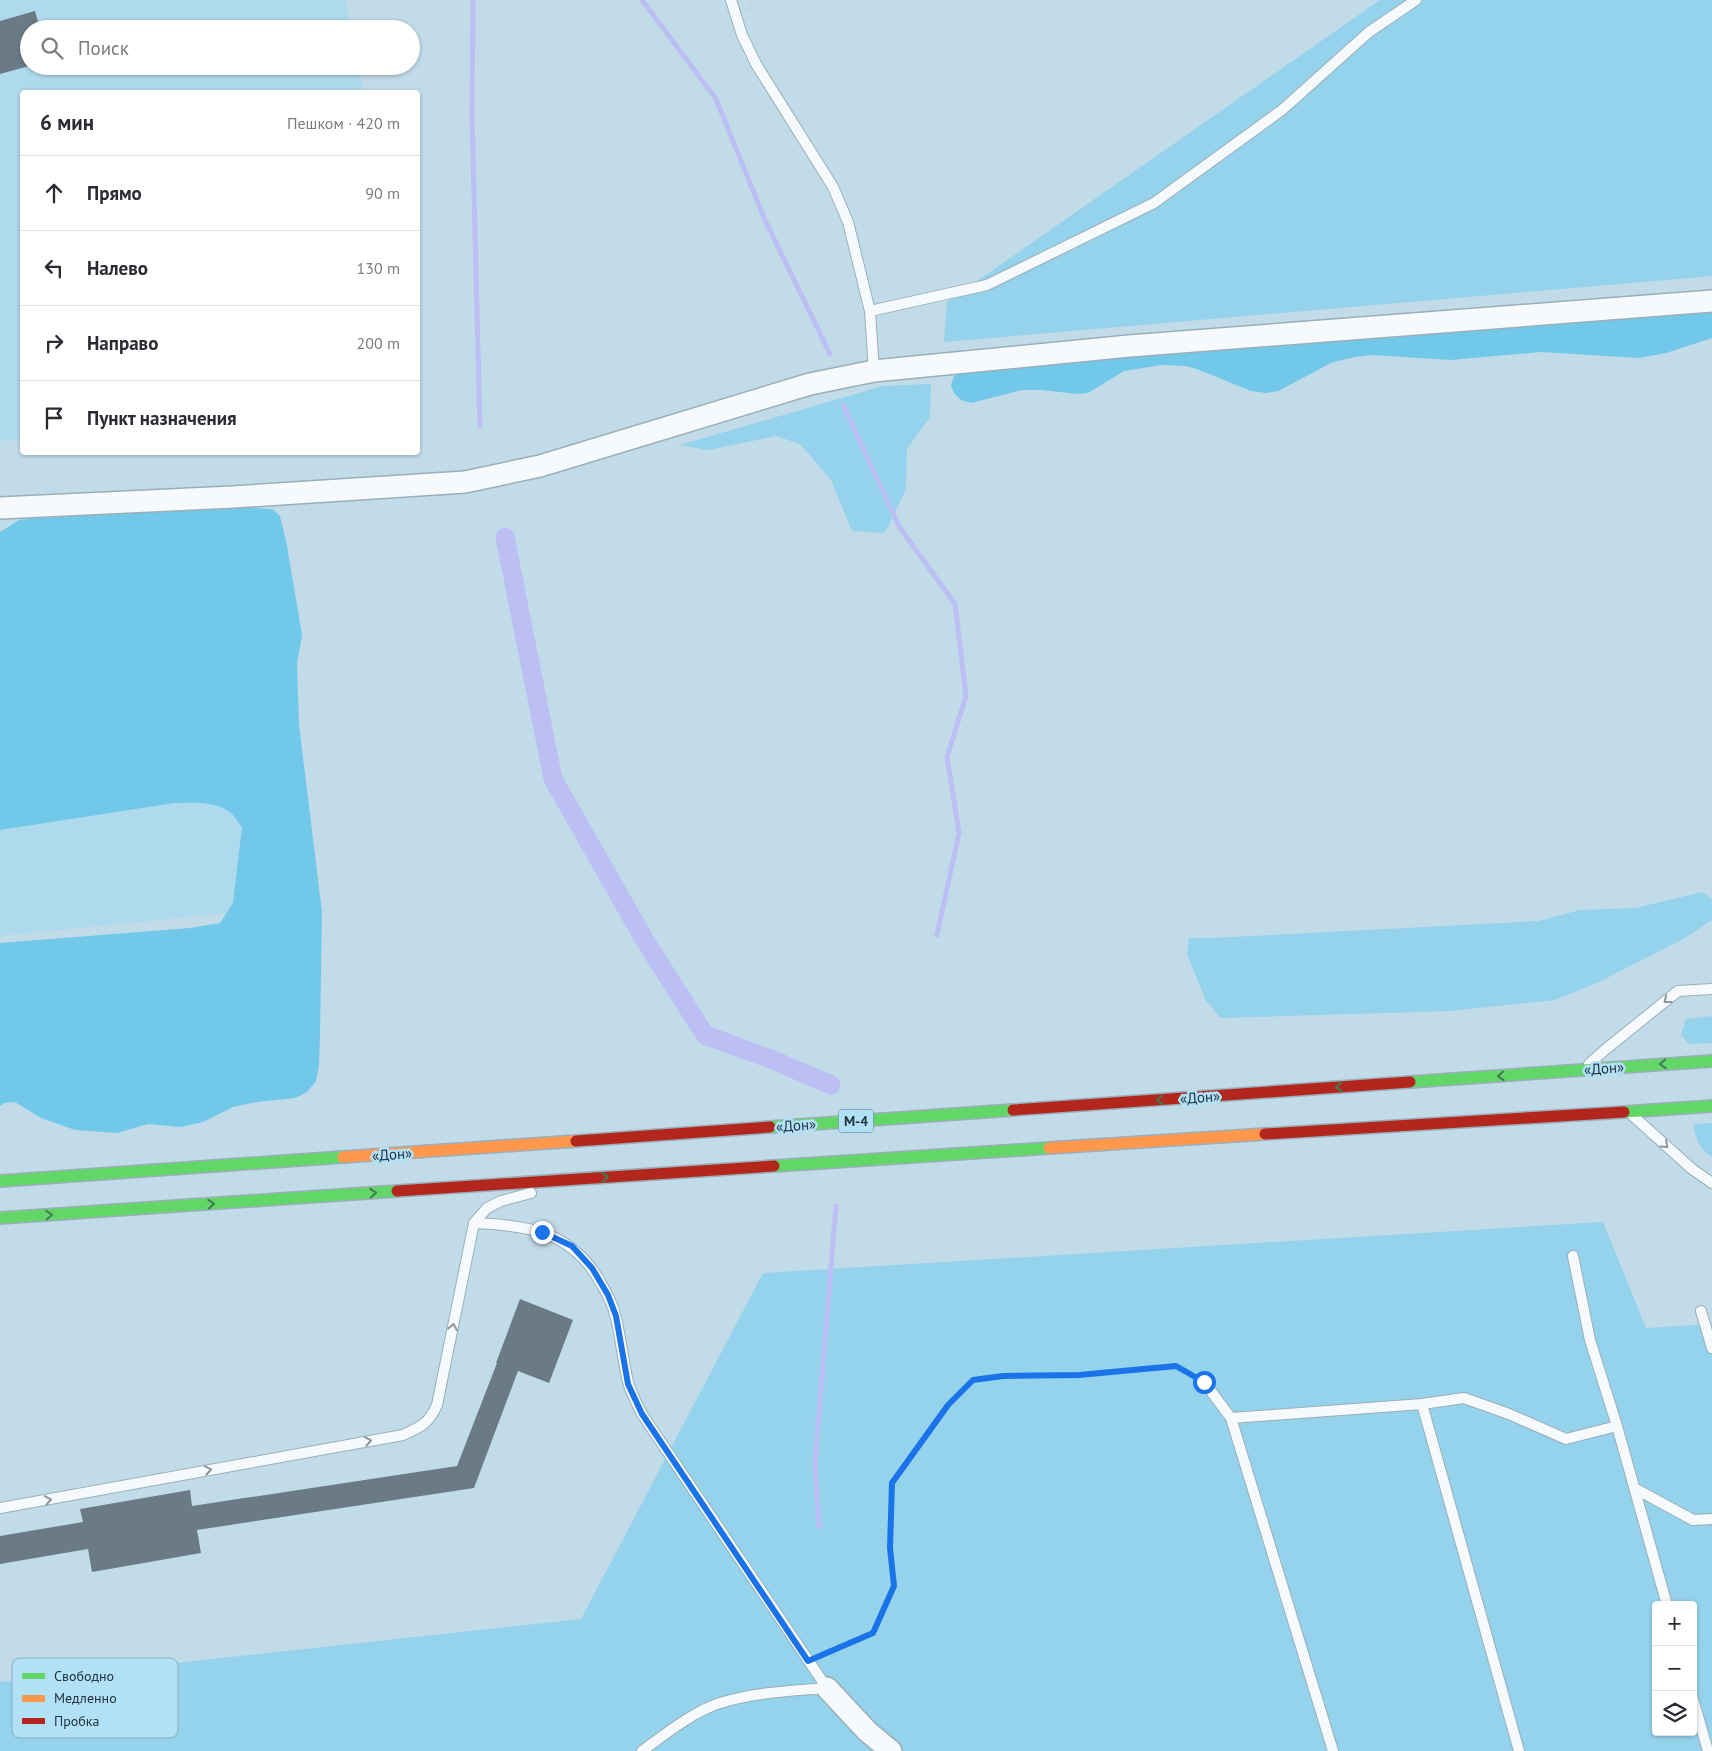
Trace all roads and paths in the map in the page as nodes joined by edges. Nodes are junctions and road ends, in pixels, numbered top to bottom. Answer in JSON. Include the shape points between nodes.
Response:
{"nodes":[{"id":1,"x":731,"y":0,"type":"edge"},
{"id":2,"x":1416,"y":0,"type":"edge"},
{"id":3,"x":1712,"y":300,"type":"edge"},
{"id":4,"x":870,"y":311,"type":"junction"},
{"id":5,"x":874,"y":371,"type":"junction"},
{"id":6,"x":0,"y":508,"type":"edge"},
{"id":7,"x":1712,"y":989,"type":"edge"},
{"id":8,"x":1712,"y":1061,"type":"edge"},
{"id":9,"x":1582,"y":1070,"type":"junction"},
{"id":10,"x":1712,"y":1106,"type":"edge"},
{"id":11,"x":1629,"y":1113,"type":"junction"},
{"id":12,"x":583,"y":1178,"type":"junction"},
{"id":13,"x":0,"y":1181,"type":"edge"},
{"id":14,"x":1712,"y":1183,"type":"edge"},
{"id":15,"x":0,"y":1218,"type":"edge"},
{"id":16,"x":474,"y":1224,"type":"junction"},
{"id":17,"x":1573,"y":1256,"type":"dead end"},
{"id":18,"x":1701,"y":1311,"type":"dead end"},
{"id":19,"x":1712,"y":1348,"type":"edge"},
{"id":20,"x":1204,"y":1382,"type":"joint"},
{"id":21,"x":1422,"y":1404,"type":"junction"},
{"id":22,"x":1231,"y":1418,"type":"junction"},
{"id":23,"x":1617,"y":1426,"type":"junction"},
{"id":24,"x":1636,"y":1489,"type":"junction"},
{"id":25,"x":0,"y":1508,"type":"edge"},
{"id":26,"x":1712,"y":1519,"type":"edge"},
{"id":27,"x":1666,"y":1601,"type":"edge"},
{"id":28,"x":808,"y":1661,"type":"junction"},
{"id":29,"x":827,"y":1688,"type":"junction"},
{"id":30,"x":1697,"y":1713,"type":"edge"},
{"id":31,"x":642,"y":1751,"type":"edge"},
{"id":32,"x":891,"y":1751,"type":"edge"},
{"id":33,"x":1333,"y":1751,"type":"edge"},
{"id":34,"x":1519,"y":1751,"type":"edge"},
{"id":35,"x":1708,"y":1751,"type":"edge"}],
"edges":[{"from":1,"to":4,"type":"lane","via":[[756,64],[833,186],[848,222]]},
{"from":2,"to":4,"type":"lane","via":[[1369,32],[1282,110],[1154,203],[987,284]]},
{"from":3,"to":5,"type":"street","via":[[1129,346]]},
{"from":4,"to":5,"type":"lane"},
{"from":5,"to":6,"type":"street","via":[[810,384],[540,466],[465,482]]},
{"from":7,"to":9,"type":"lane","one_way":true,"via":[[1678,991]]},
{"from":8,"to":9,"type":"highway","name":"«Дон»","number":"М-4","one_way":true},
{"from":9,"to":13,"type":"highway","name":"«Дон»","number":"М-4","one_way":true},
{"from":10,"to":11,"type":"highway"},
{"from":12,"to":11,"type":"highway","one_way":true},
{"from":11,"to":14,"type":"lane","one_way":true},
{"from":15,"to":12,"type":"highway","one_way":true},
{"from":12,"to":16,"type":"lane","via":[[501,1201],[487,1208]]},
{"from":25,"to":16,"type":"lane","one_way":true,"via":[[403,1434],[420,1428],[432,1417],[437,1405]]},
{"from":16,"to":28,"type":"lane","via":[[510,1224],[542,1232],[572,1246],[592,1268],[616,1316],[628,1384],[642,1414]]},
{"from":17,"to":23,"type":"lane","via":[[1590,1340]]},
{"from":18,"to":19,"type":"lane"},
{"from":20,"to":22,"type":"lane"},
{"from":20,"to":28,"type":"path","via":[[1176,1366],[973,1380],[948,1405],[892,1483],[890,1548],[894,1586],[873,1633]]},
{"from":21,"to":22,"type":"lane"},
{"from":21,"to":23,"type":"lane","via":[[1464,1398],[1566,1439]]},
{"from":21,"to":34,"type":"lane"},
{"from":22,"to":33,"type":"lane"},
{"from":23,"to":24,"type":"lane"},
{"from":24,"to":26,"type":"lane","via":[[1693,1520]]},
{"from":24,"to":27,"type":"lane"},
{"from":28,"to":29,"type":"lane"},
{"from":29,"to":31,"type":"lane","via":[[766,1693],[719,1703],[680,1723]]},
{"from":29,"to":32,"type":"street","via":[[867,1731]]},
{"from":30,"to":35,"type":"lane"}]}
